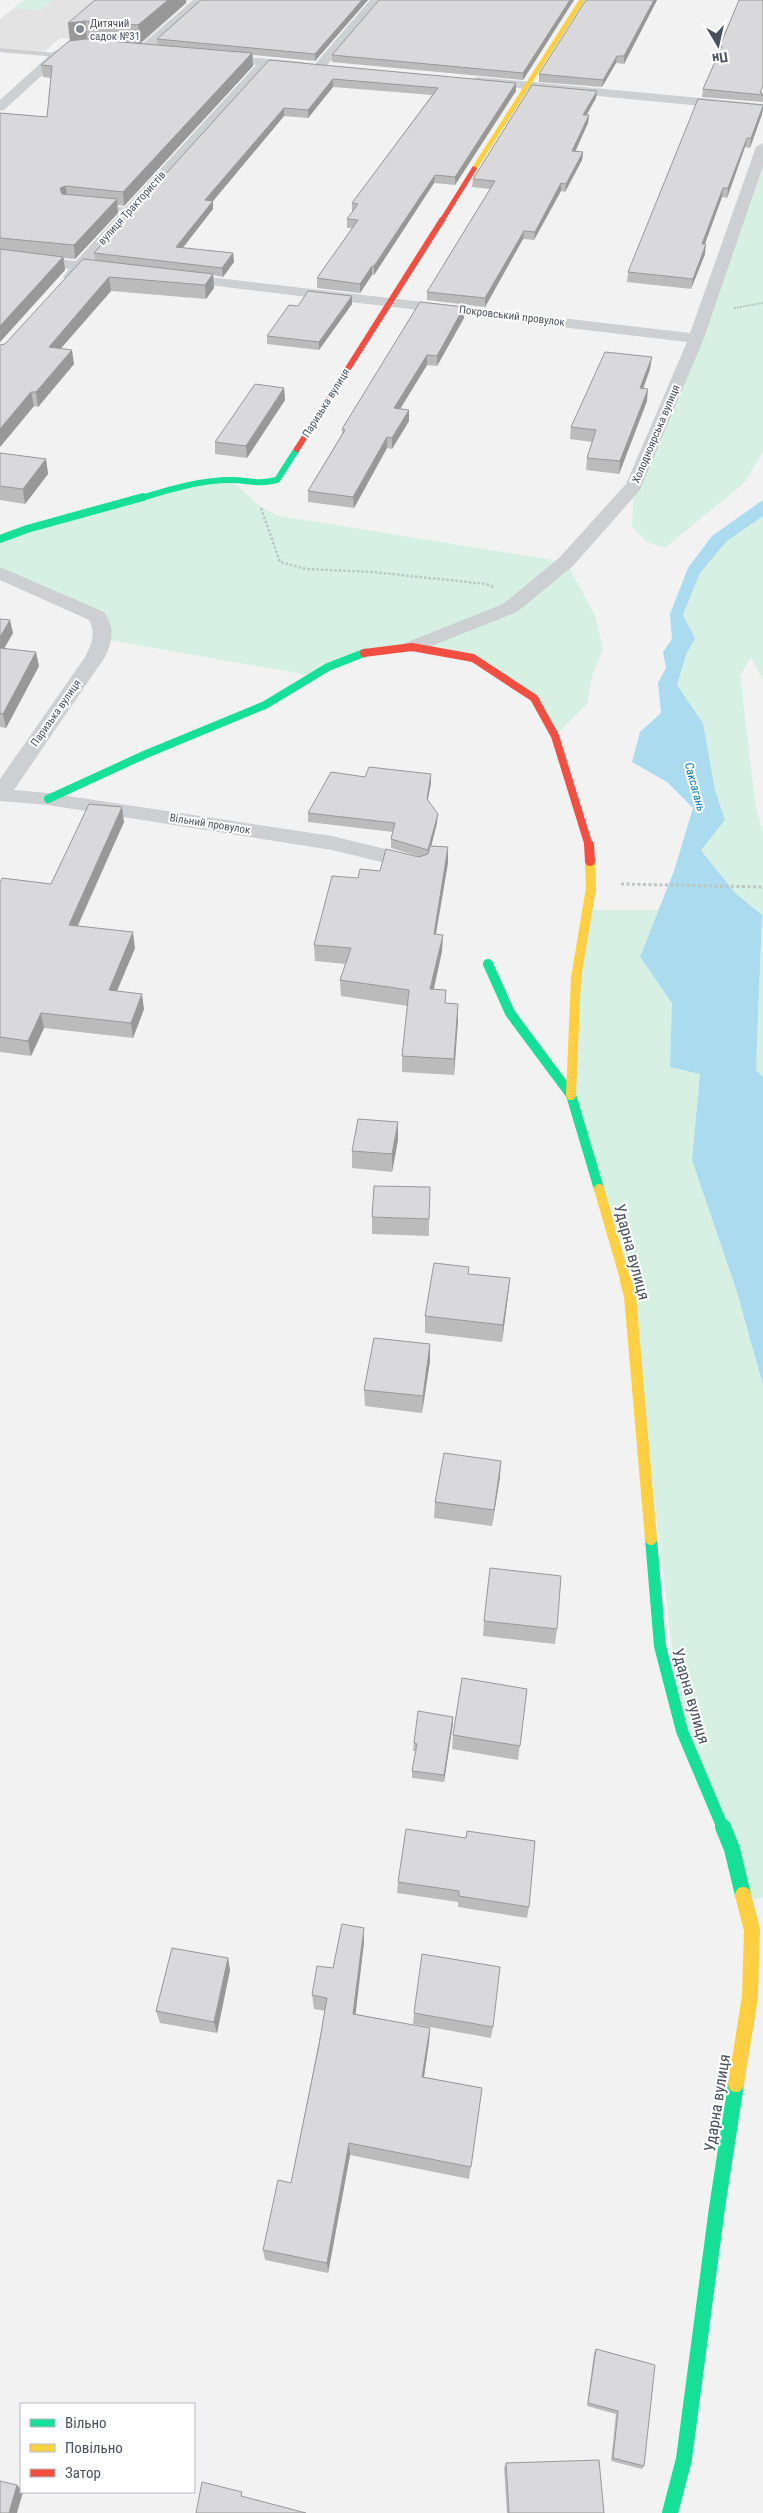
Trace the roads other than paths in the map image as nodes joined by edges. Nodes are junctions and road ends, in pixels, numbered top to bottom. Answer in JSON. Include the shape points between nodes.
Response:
{"nodes":[{"id":1,"x":200,"y":0,"type":"edge"},
{"id":2,"x":376,"y":0,"type":"edge"},
{"id":3,"x":582,"y":0,"type":"edge"},
{"id":4,"x":82,"y":46,"type":"edge"},
{"id":5,"x":0,"y":50,"type":"edge"},
{"id":6,"x":161,"y":52,"type":"edge"},
{"id":7,"x":57,"y":55,"type":"junction"},
{"id":8,"x":208,"y":57,"type":"edge"},
{"id":9,"x":265,"y":63,"type":"junction"},
{"id":10,"x":319,"y":67,"type":"junction"},
{"id":11,"x":338,"y":69,"type":"edge"},
{"id":12,"x":462,"y":80,"type":"edge"},
{"id":13,"x":529,"y":85,"type":"junction"},
{"id":14,"x":0,"y":107,"type":"edge"},
{"id":15,"x":763,"y":108,"type":"edge"},
{"id":16,"x":763,"y":147,"type":"edge"},
{"id":17,"x":85,"y":206,"type":"edge"},
{"id":18,"x":130,"y":210,"type":"junction"},
{"id":19,"x":0,"y":257,"type":"edge"},
{"id":20,"x":79,"y":266,"type":"junction"},
{"id":21,"x":128,"y":272,"type":"edge"},
{"id":22,"x":157,"y":275,"type":"edge"},
{"id":23,"x":60,"y":288,"type":"edge"},
{"id":24,"x":390,"y":302,"type":"junction"},
{"id":25,"x":696,"y":338,"type":"junction"},
{"id":26,"x":0,"y":539,"type":"edge"},
{"id":27,"x":0,"y":573,"type":"edge"},
{"id":28,"x":412,"y":647,"type":"junction"},
{"id":29,"x":0,"y":795,"type":"edge"},
{"id":30,"x":48,"y":799,"type":"junction"},
{"id":31,"x":418,"y":864,"type":"edge"},
{"id":32,"x":488,"y":964,"type":"dead end"},
{"id":33,"x":571,"y":1095,"type":"junction"},
{"id":34,"x":670,"y":2513,"type":"edge"}],
"edges":[{"from":1,"to":6,"type":"street","via":[[138,50]]},
{"from":2,"to":10,"type":"street"},
{"from":3,"to":13,"type":"street","name":"Паризька вулиця"},
{"from":4,"to":7,"type":"street","via":[[67,48]]},
{"from":5,"to":7,"type":"lane"},
{"from":7,"to":14,"type":"street"},
{"from":8,"to":9,"type":"street"},
{"from":9,"to":10,"type":"street"},
{"from":9,"to":18,"type":"street","name":"вулиця Трактористів"},
{"from":10,"to":11,"type":"street"},
{"from":12,"to":13,"type":"street"},
{"from":13,"to":15,"type":"street"},
{"from":13,"to":24,"type":"street","name":"Паризька вулиця"},
{"from":16,"to":25,"type":"street","name":"Холодноярська вулиця"},
{"from":17,"to":18,"type":"lane"},
{"from":18,"to":20,"type":"street","name":"вулиця Трактористів"},
{"from":19,"to":20,"type":"street"},
{"from":20,"to":21,"type":"street"},
{"from":20,"to":23,"type":"street","name":"вулиця Трактористів"},
{"from":22,"to":24,"type":"street","name":"Покровський провулок"},
{"from":24,"to":25,"type":"street","name":"Покровський провулок"},
{"from":24,"to":26,"type":"street","name":"Паризька вулиця","via":[[277,480],[259,484],[231,480],[192,484]]},
{"from":25,"to":28,"type":"street","name":"Холодноярська вулиця","via":[[634,486],[566,562],[510,608]]},
{"from":27,"to":29,"type":"street","name":"Паризька вулиця","via":[[97,616],[104,629],[95,657]]},
{"from":28,"to":30,"type":"street","via":[[360,654],[328,667],[265,705]]},
{"from":28,"to":33,"type":"street","via":[[473,658],[534,698],[555,736],[590,849],[592,871],[576,978]]},
{"from":29,"to":30,"type":"street","name":"Вільний провулок"},
{"from":30,"to":31,"type":"street","name":"Вільний провулок","via":[[332,843]]},
{"from":32,"to":33,"type":"street","name":"Ударна вулиця","via":[[510,1013]]},
{"from":33,"to":34,"type":"street","name":"Ударна вулиця","via":[[630,1296],[660,1646],[682,1732],[732,1849],[752,1930],[750,1996],[717,2208],[684,2459]]}]}
